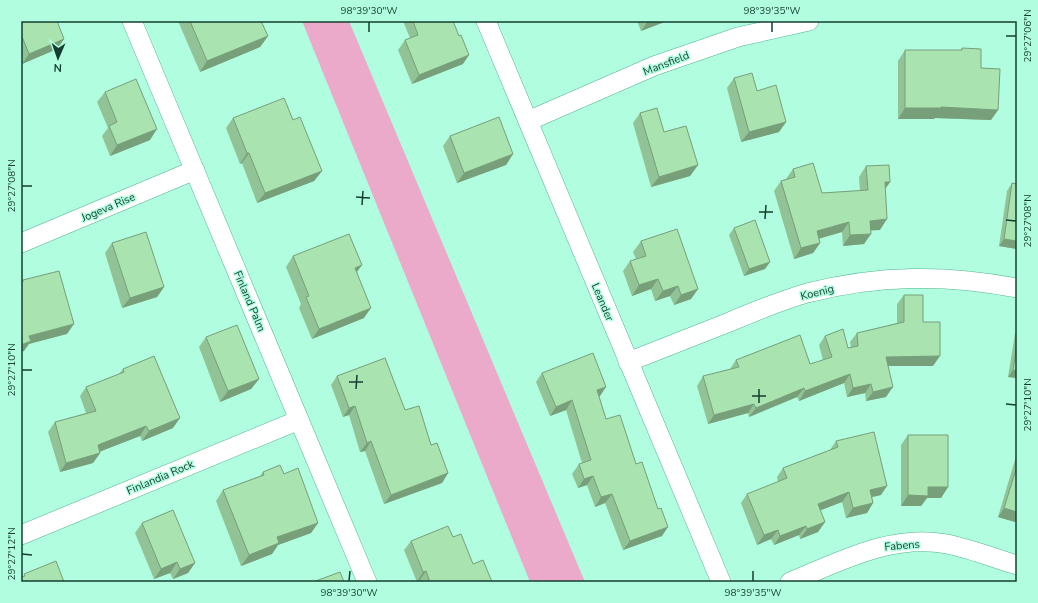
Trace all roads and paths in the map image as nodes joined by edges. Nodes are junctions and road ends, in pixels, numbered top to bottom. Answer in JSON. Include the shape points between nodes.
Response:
{"nodes":[{"id":1,"x":132,"y":21,"type":"edge"},
{"id":2,"x":486,"y":21,"type":"edge"},
{"id":3,"x":809,"y":21,"type":"edge"},
{"id":4,"x":528,"y":121,"type":"junction"},
{"id":5,"x":195,"y":170,"type":"junction"},
{"id":6,"x":21,"y":243,"type":"edge"},
{"id":7,"x":1017,"y":288,"type":"edge"},
{"id":8,"x":628,"y":362,"type":"junction"},
{"id":9,"x":299,"y":420,"type":"junction"},
{"id":10,"x":21,"y":535,"type":"edge"},
{"id":11,"x":1017,"y":566,"type":"edge"},
{"id":12,"x":367,"y":582,"type":"edge"},
{"id":13,"x":721,"y":582,"type":"edge"},
{"id":14,"x":790,"y":582,"type":"edge"}],
"edges":[{"from":1,"to":5,"type":"street","name":"Finland Palm"},
{"from":2,"to":4,"type":"street","name":"Leander"},
{"from":3,"to":4,"type":"street","name":"Mansfield","via":[[738,37],[654,66]]},
{"from":4,"to":8,"type":"street","name":"Leander"},
{"from":5,"to":6,"type":"street","name":"Jogeva Rise"},
{"from":5,"to":9,"type":"street","name":"Finland Palm"},
{"from":7,"to":8,"type":"street","name":"Koenig","via":[[940,278],[850,284],[806,294],[755,311]]},
{"from":8,"to":13,"type":"street","name":"Leander"},
{"from":9,"to":10,"type":"street","name":"Finlandia Rock"},
{"from":9,"to":12,"type":"street","name":"Finland Palm"},
{"from":11,"to":14,"type":"street","name":"Fabens","via":[[946,544],[912,542],[879,547]]}]}
